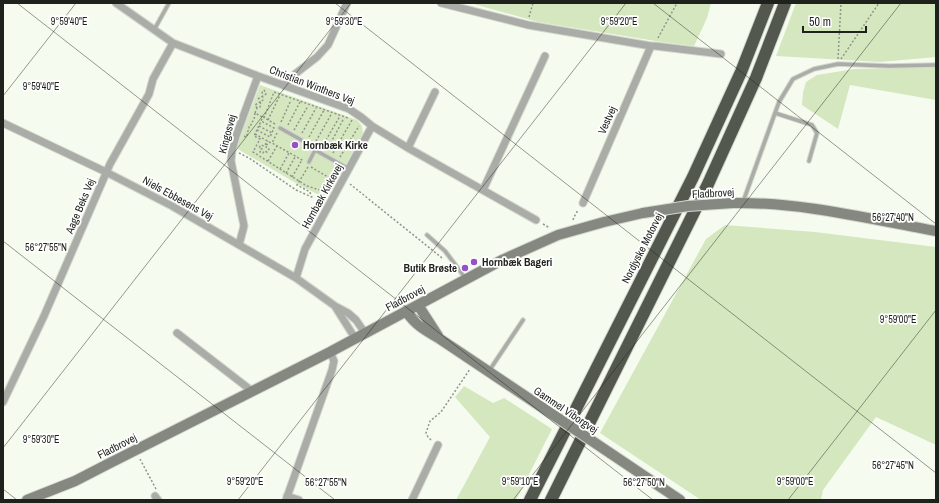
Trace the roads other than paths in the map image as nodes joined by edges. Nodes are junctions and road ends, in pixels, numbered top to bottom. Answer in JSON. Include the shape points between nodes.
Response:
{"nodes":[{"id":1,"x":116,"y":3,"type":"edge"},
{"id":2,"x":169,"y":3,"type":"edge"},
{"id":3,"x":348,"y":3,"type":"edge"},
{"id":4,"x":441,"y":3,"type":"edge"},
{"id":5,"x":768,"y":3,"type":"edge"},
{"id":6,"x":785,"y":3,"type":"edge"},
{"id":7,"x":154,"y":30,"type":"junction"},
{"id":8,"x":173,"y":44,"type":"junction"},
{"id":9,"x":653,"y":46,"type":"junction"},
{"id":10,"x":721,"y":54,"type":"dead end"},
{"id":11,"x":544,"y":56,"type":"dead end"},
{"id":12,"x":936,"y":65,"type":"edge"},
{"id":13,"x":258,"y":76,"type":"junction"},
{"id":14,"x":284,"y":86,"type":"junction"},
{"id":15,"x":435,"y":92,"type":"dead end"},
{"id":16,"x":775,"y":112,"type":"junction"},
{"id":17,"x":3,"y":123,"type":"edge"},
{"id":18,"x":372,"y":126,"type":"junction"},
{"id":19,"x":280,"y":128,"type":"road end"},
{"id":20,"x":408,"y":148,"type":"junction"},
{"id":21,"x":316,"y":150,"type":"junction"},
{"id":22,"x":809,"y":161,"type":"dead end"},
{"id":23,"x":308,"y":164,"type":"road end"},
{"id":24,"x":349,"y":169,"type":"junction"},
{"id":25,"x":106,"y":172,"type":"junction"},
{"id":26,"x":483,"y":190,"type":"junction"},
{"id":27,"x":583,"y":203,"type":"road end"},
{"id":28,"x":738,"y":203,"type":"junction"},
{"id":29,"x":536,"y":220,"type":"road end"},
{"id":30,"x":936,"y":231,"type":"edge"},
{"id":31,"x":427,"y":235,"type":"dead end"},
{"id":32,"x":239,"y":245,"type":"junction"},
{"id":33,"x":296,"y":278,"type":"junction"},
{"id":34,"x":467,"y":280,"type":"junction"},
{"id":35,"x":418,"y":305,"type":"junction"},
{"id":36,"x":335,"y":306,"type":"junction"},
{"id":37,"x":406,"y":311,"type":"junction"},
{"id":38,"x":524,"y":320,"type":"dead end"},
{"id":39,"x":177,"y":332,"type":"dead end"},
{"id":40,"x":365,"y":333,"type":"junction"},
{"id":41,"x":355,"y":338,"type":"junction"},
{"id":42,"x":440,"y":339,"type":"junction"},
{"id":43,"x":330,"y":352,"type":"junction"},
{"id":44,"x":488,"y":372,"type":"junction"},
{"id":45,"x":252,"y":391,"type":"junction"},
{"id":46,"x":3,"y":402,"type":"edge"},
{"id":47,"x":577,"y":408,"type":"junction"},
{"id":48,"x":438,"y":445,"type":"road end"},
{"id":49,"x":286,"y":498,"type":"edge"},
{"id":50,"x":27,"y":500,"type":"edge"},
{"id":51,"x":299,"y":500,"type":"edge"},
{"id":52,"x":412,"y":500,"type":"edge"},
{"id":53,"x":524,"y":500,"type":"edge"},
{"id":54,"x":530,"y":500,"type":"edge"},
{"id":55,"x":552,"y":500,"type":"edge"},
{"id":56,"x":680,"y":500,"type":"edge"}],
"edges":[{"from":1,"to":7,"type":"street","name":"Christian Winthers Vej"},
{"from":2,"to":7,"type":"lane"},
{"from":3,"to":14,"type":"street","via":[[328,45]]},
{"from":4,"to":9,"type":"street","via":[[528,25]]},
{"from":5,"to":47,"type":"highway","name":"Nordjyske Motorvej","via":[[741,72],[693,177]]},
{"from":6,"to":55,"type":"highway","via":[[756,78],[708,184]]},
{"from":7,"to":8,"type":"street","name":"Christian Winthers Vej"},
{"from":8,"to":13,"type":"street","name":"Christian Winthers Vej"},
{"from":8,"to":25,"type":"street","name":"Aage Beks Vej","via":[[153,79],[150,94]]},
{"from":9,"to":10,"type":"street"},
{"from":9,"to":27,"type":"street","name":"Vestvej"},
{"from":11,"to":26,"type":"street"},
{"from":12,"to":16,"type":"lane","via":[[838,64],[814,69],[793,80]]},
{"from":13,"to":14,"type":"street","name":"Christian Winthers Vej"},
{"from":13,"to":32,"type":"street","name":"Kingosvej","via":[[232,150],[232,168],[244,226]]},
{"from":14,"to":18,"type":"street","name":"Christian Winthers Vej","via":[[349,109]]},
{"from":15,"to":20,"type":"street"},
{"from":16,"to":22,"type":"lane","via":[[812,125],[817,134]]},
{"from":16,"to":28,"type":"lane"},
{"from":17,"to":25,"type":"street","name":"Niels Ebbesens Vej"},
{"from":18,"to":20,"type":"street","name":"Christian Winthers Vej"},
{"from":18,"to":24,"type":"street","name":"Hornbæk Kirkevej"},
{"from":19,"to":21,"type":"lane"},
{"from":20,"to":26,"type":"street","name":"Christian Winthers Vej"},
{"from":21,"to":23,"type":"lane"},
{"from":21,"to":24,"type":"lane"},
{"from":24,"to":33,"type":"street","name":"Hornbæk Kirkevej","via":[[305,249]]},
{"from":25,"to":32,"type":"street","name":"Niels Ebbesens Vej"},
{"from":25,"to":46,"type":"street","name":"Aage Beks Vej","via":[[44,316]]},
{"from":26,"to":29,"type":"street","name":"Christian Winthers Vej"},
{"from":28,"to":30,"type":"main road","name":"Fladbrovej","via":[[828,210]]},
{"from":28,"to":34,"type":"main road","name":"Fladbrovej","bridge":true,"via":[[688,206],[643,213],[558,235],[502,260]]},
{"from":31,"to":34,"type":"lane","via":[[445,251]]},
{"from":32,"to":33,"type":"street","name":"Niels Ebbesens Vej"},
{"from":33,"to":36,"type":"street","name":"Niels Ebbesens Vej"},
{"from":34,"to":35,"type":"main road","name":"Fladbrovej"},
{"from":35,"to":37,"type":"main road","name":"Fladbrovej"},
{"from":35,"to":42,"type":"main road","name":"Gammel Viborgvej"},
{"from":36,"to":40,"type":"street","name":"Niels Ebbesens Vej","via":[[356,320]]},
{"from":36,"to":41,"type":"street","name":"Niels Ebbesens Vej"},
{"from":37,"to":40,"type":"main road","name":"Fladbrovej"},
{"from":37,"to":42,"type":"main road","name":"Gammel Viborgvej","via":[[421,328]]},
{"from":38,"to":44,"type":"lane"},
{"from":39,"to":45,"type":"street"},
{"from":40,"to":41,"type":"main road","name":"Fladbrovej"},
{"from":41,"to":43,"type":"main road","name":"Fladbrovej"},
{"from":42,"to":44,"type":"main road","name":"Gammel Viborgvej"},
{"from":43,"to":45,"type":"main road","name":"Fladbrovej"},
{"from":43,"to":49,"type":"street","via":[[334,360],[332,370]]},
{"from":44,"to":56,"type":"main road","name":"Gammel Viborgvej","bridge":true},
{"from":45,"to":50,"type":"main road","name":"Fladbrovej","via":[[76,481]]},
{"from":47,"to":53,"type":"highway"},
{"from":47,"to":54,"type":"highway","name":"Nordjyske Motorvej"},
{"from":48,"to":52,"type":"street"},
{"from":49,"to":51,"type":"street"}]}
